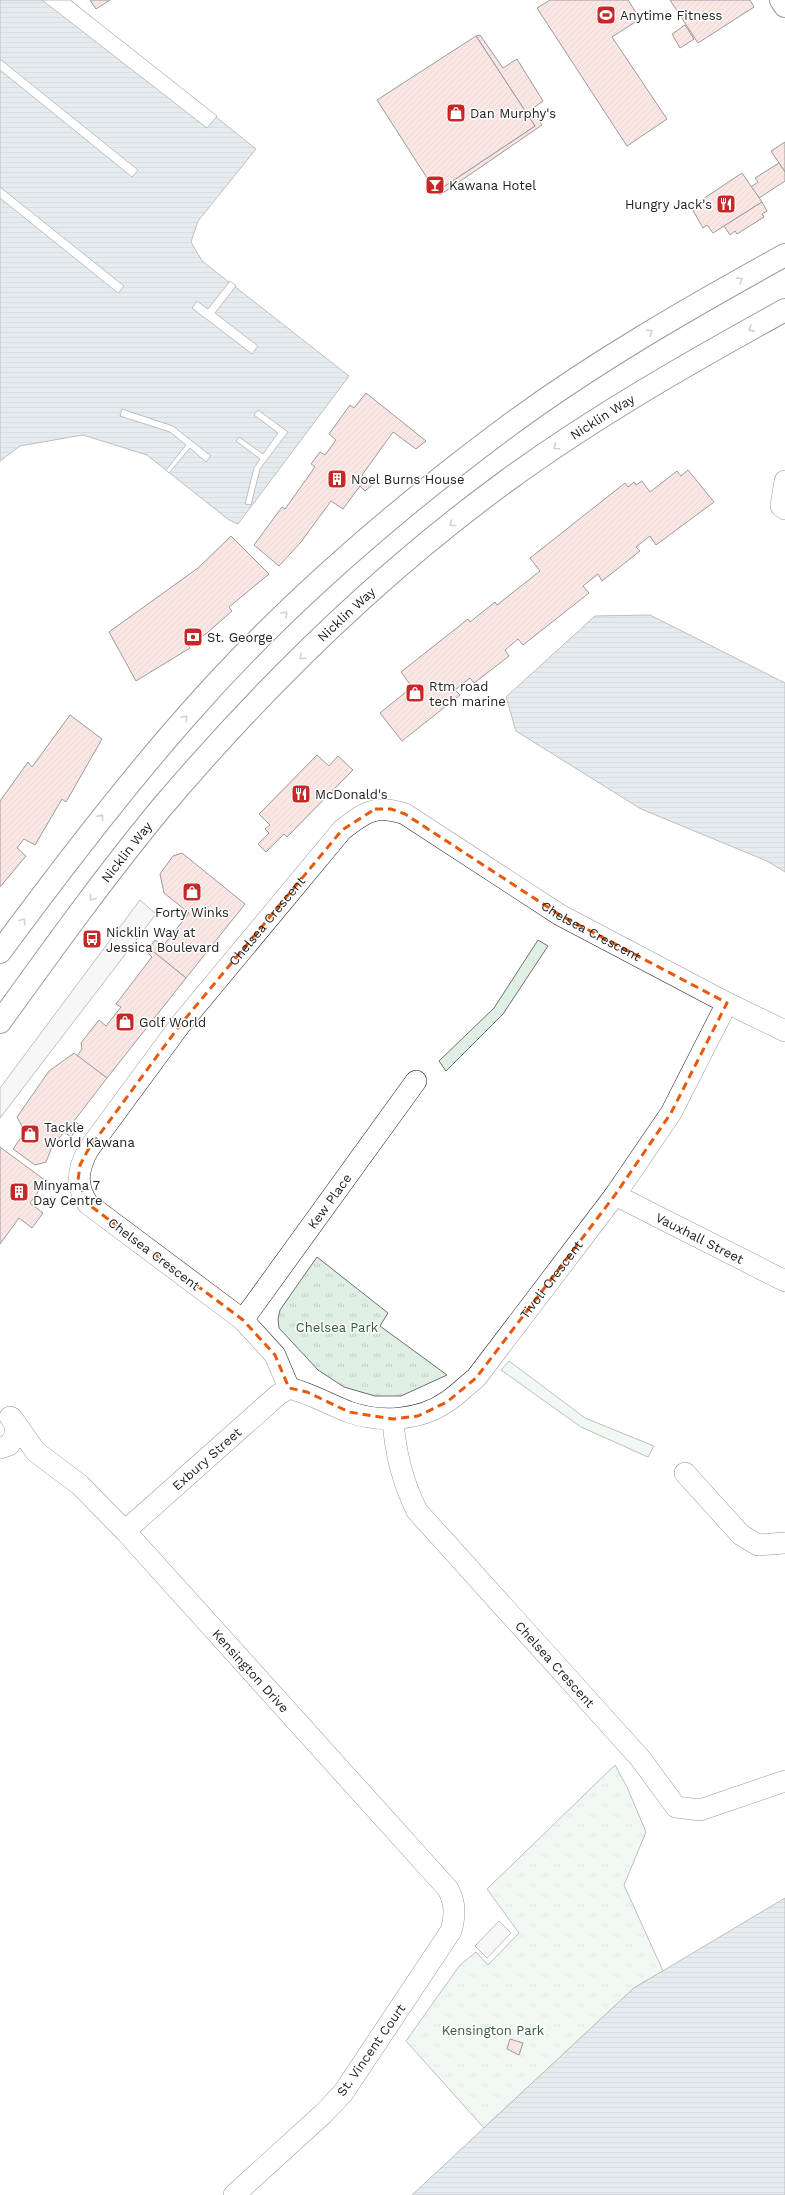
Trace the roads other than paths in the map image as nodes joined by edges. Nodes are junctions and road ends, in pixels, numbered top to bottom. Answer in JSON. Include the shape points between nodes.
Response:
{"nodes":[{"id":1,"x":782,"y":0,"type":"edge"},
{"id":2,"x":785,"y":6,"type":"edge"},
{"id":3,"x":785,"y":255,"type":"edge"},
{"id":4,"x":785,"y":310,"type":"edge"},
{"id":5,"x":785,"y":481,"type":"edge"},
{"id":6,"x":785,"y":510,"type":"edge"},
{"id":7,"x":0,"y":952,"type":"edge"},
{"id":8,"x":727,"y":1004,"type":"junction"},
{"id":9,"x":0,"y":1022,"type":"edge"},
{"id":10,"x":785,"y":1031,"type":"edge"},
{"id":11,"x":416,"y":1081,"type":"dead end"},
{"id":12,"x":615,"y":1195,"type":"junction"},
{"id":13,"x":785,"y":1281,"type":"edge"},
{"id":14,"x":243,"y":1320,"type":"junction"},
{"id":15,"x":289,"y":1388,"type":"junction"},
{"id":16,"x":6,"y":1415,"type":"edge"},
{"id":17,"x":393,"y":1419,"type":"junction"},
{"id":18,"x":5,"y":1446,"type":"edge"},
{"id":19,"x":36,"y":1452,"type":"junction"},
{"id":20,"x":685,"y":1473,"type":"dead end"},
{"id":21,"x":125,"y":1531,"type":"junction"},
{"id":22,"x":785,"y":1543,"type":"edge"},
{"id":23,"x":785,"y":1781,"type":"edge"},
{"id":24,"x":454,"y":1900,"type":"joint"},
{"id":25,"x":234,"y":2195,"type":"edge"}],
"edges":[{"from":1,"to":2,"type":"main road"},
{"from":7,"to":3,"type":"main road","one_way":true,"via":[[99,819],[186,716],[284,616],[341,563],[464,460],[542,402],[661,325]]},
{"from":4,"to":9,"type":"main road","name":"Nicklin Way","one_way":true,"via":[[673,371],[581,430],[505,483],[389,576],[296,662],[212,750],[115,866]]},
{"from":5,"to":6,"type":"street","via":[[781,506]]},
{"from":8,"to":10,"type":"street","name":"Chelsea Crescent"},
{"from":8,"to":12,"type":"street","name":"Tivoli Crescent","via":[[671,1113]]},
{"from":8,"to":14,"type":"street","name":"Chelsea Crescent","via":[[560,915],[405,814],[391,809],[375,809],[358,818],[342,830],[180,1025],[88,1150],[80,1165],[78,1181],[88,1204]]},
{"from":11,"to":14,"type":"street","name":"Kew Place"},
{"from":12,"to":13,"type":"street","name":"Vauxhall Street"},
{"from":12,"to":17,"type":"street","name":"Tivoli Crescent","via":[[476,1378],[447,1402],[418,1416]]},
{"from":14,"to":15,"type":"street","name":"Chelsea Crescent","via":[[275,1355]]},
{"from":15,"to":17,"type":"street","name":"Tivoli Crescent","via":[[307,1392],[349,1412]]},
{"from":15,"to":21,"type":"street","name":"Exbury Street"},
{"from":16,"to":18,"type":"street","via":[[16,1432]]},
{"from":16,"to":19,"type":"street","name":"Kensington Drive"},
{"from":17,"to":23,"type":"street","name":"Chelsea Crescent","via":[[394,1440],[405,1487],[417,1511],[640,1758],[676,1807],[700,1810]]},
{"from":18,"to":19,"type":"street","name":"Kensington Drive"},
{"from":19,"to":21,"type":"street","name":"Kensington Drive","via":[[80,1485]]},
{"from":20,"to":22,"type":"street","via":[[741,1535],[758,1545]]},
{"from":21,"to":24,"type":"street","name":"Kensington Drive","via":[[448,1889]]},
{"from":24,"to":25,"type":"street","name":"St. Vincent Court","via":[[455,1917],[451,1931],[343,2093]]}]}
